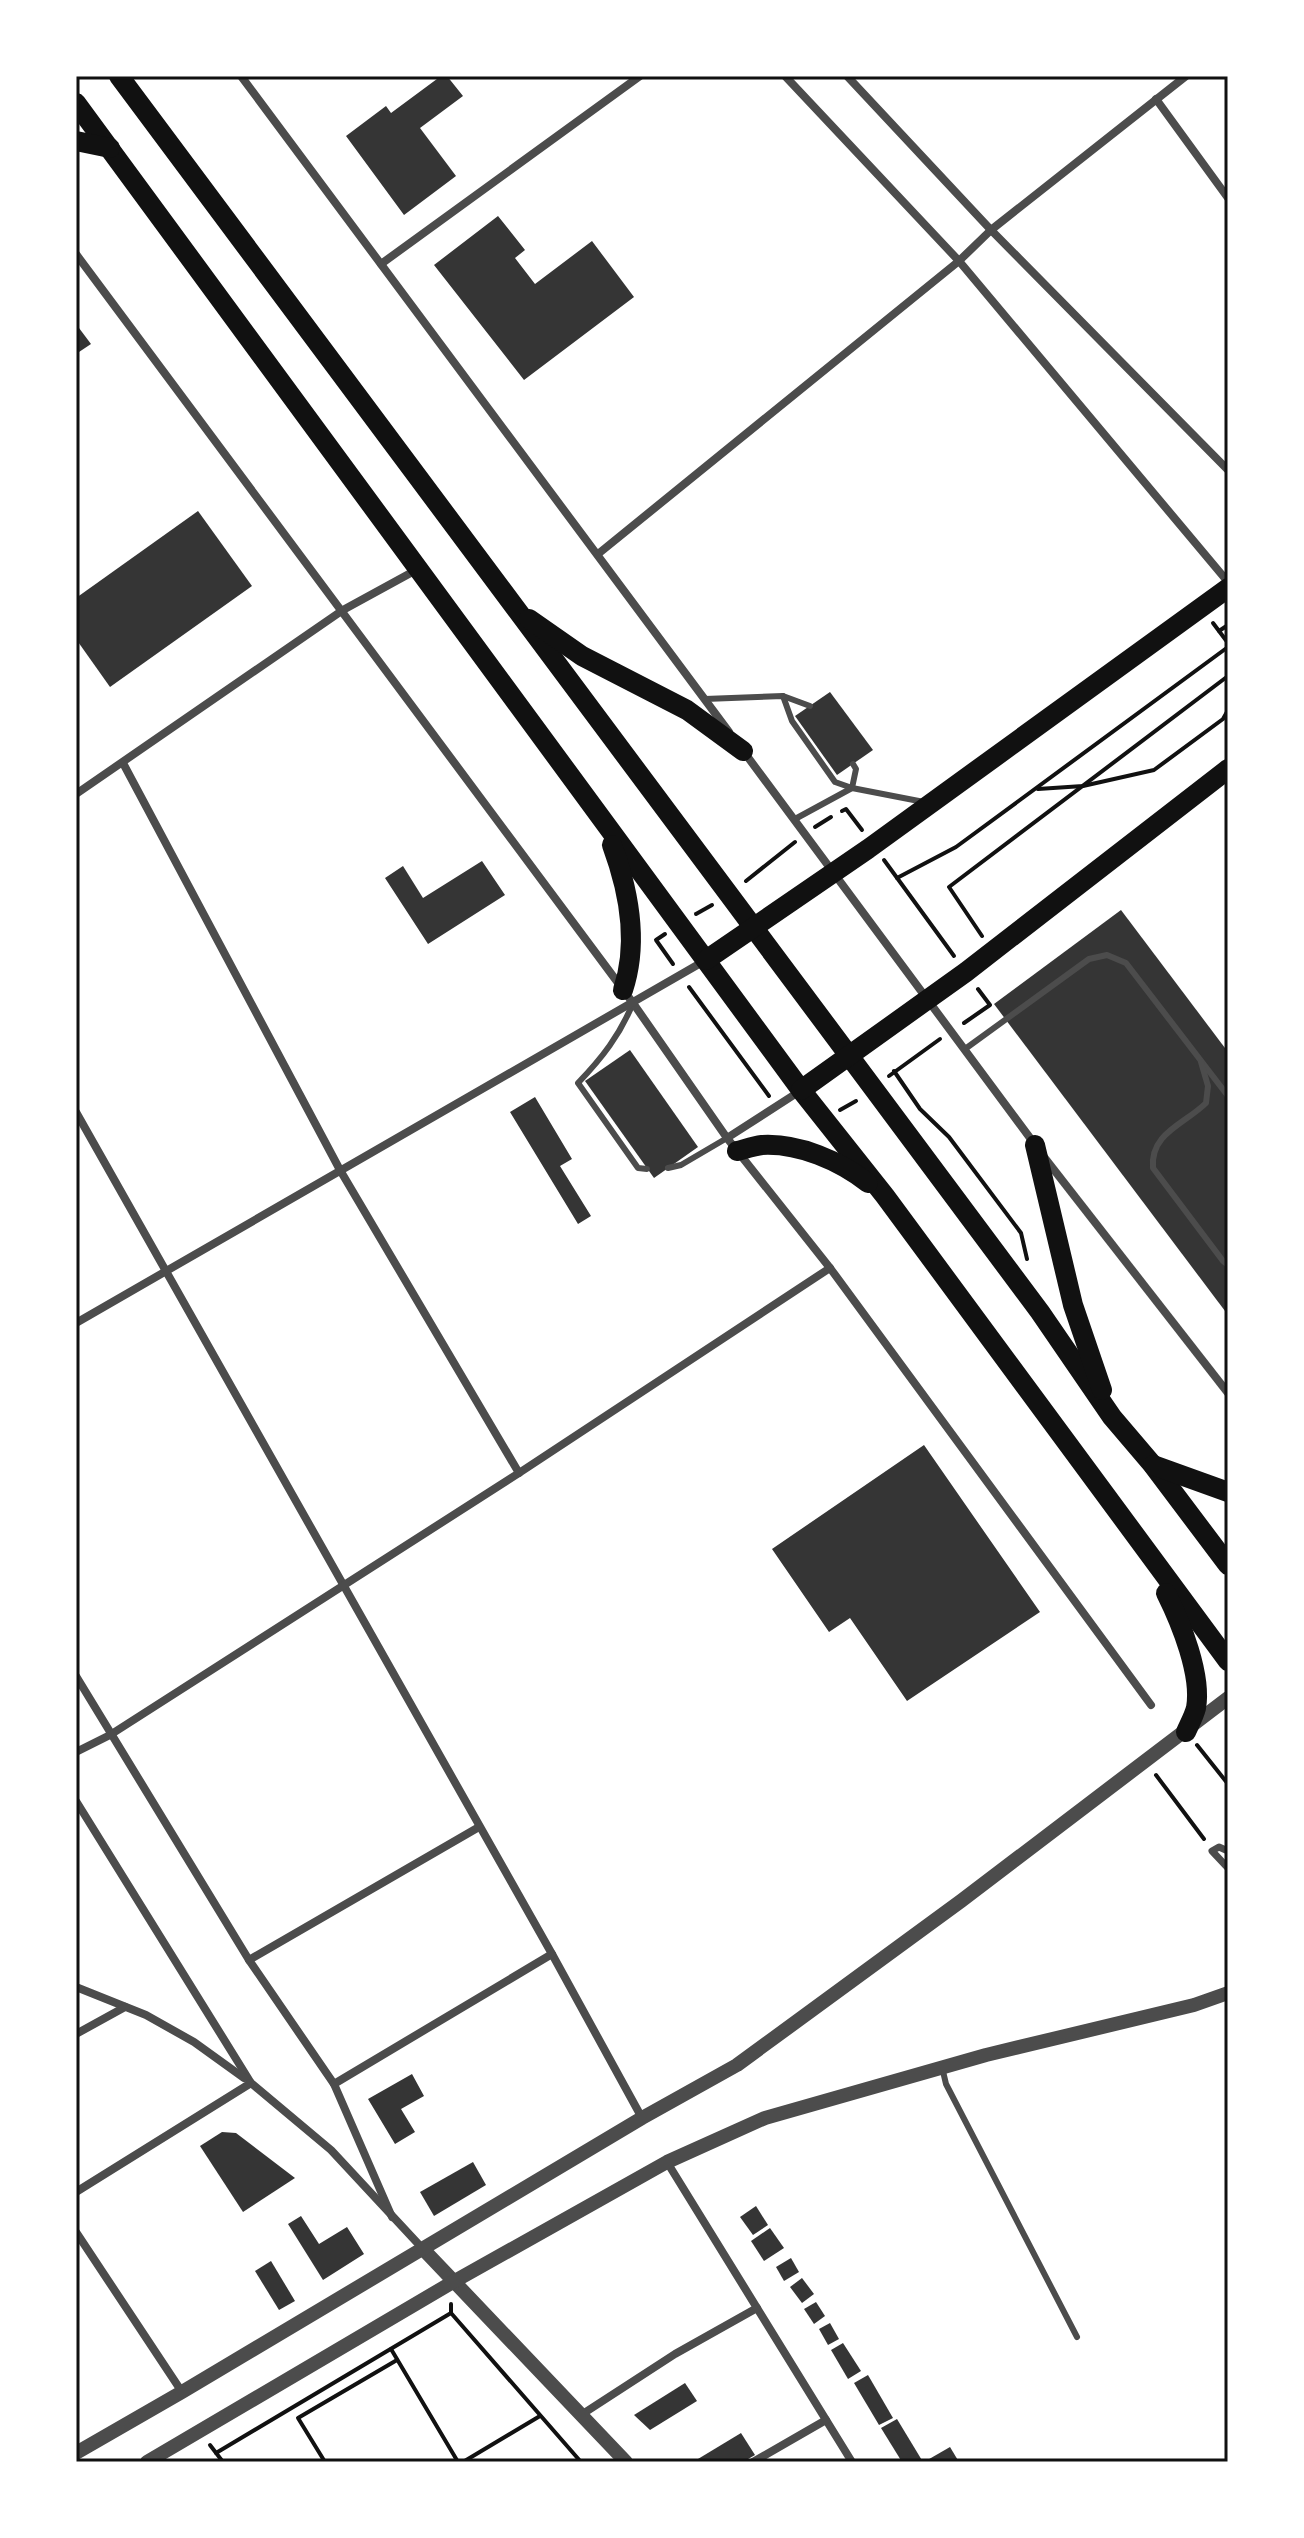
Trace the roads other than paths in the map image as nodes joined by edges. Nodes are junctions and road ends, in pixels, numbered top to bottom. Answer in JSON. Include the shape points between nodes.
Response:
{"nodes":[{"id":1,"x":119,"y":76,"type":"edge"},
{"id":2,"x":241,"y":76,"type":"edge"},
{"id":3,"x":640,"y":76,"type":"edge"},
{"id":4,"x":785,"y":76,"type":"edge"},
{"id":5,"x":847,"y":76,"type":"edge"},
{"id":6,"x":1186,"y":76,"type":"edge"},
{"id":7,"x":1156,"y":99,"type":"junction"},
{"id":8,"x":76,"y":103,"type":"edge"},
{"id":9,"x":76,"y":141,"type":"edge"},
{"id":10,"x":110,"y":148,"type":"junction"},
{"id":11,"x":1228,"y":198,"type":"edge"},
{"id":12,"x":991,"y":230,"type":"junction"},
{"id":13,"x":76,"y":254,"type":"edge"},
{"id":14,"x":959,"y":261,"type":"junction"},
{"id":15,"x":381,"y":264,"type":"junction"},
{"id":16,"x":1228,"y":470,"type":"edge"},
{"id":17,"x":598,"y":554,"type":"junction"},
{"id":18,"x":418,"y":569,"type":"junction"},
{"id":19,"x":1228,"y":585,"type":"edge"},
{"id":20,"x":343,"y":610,"type":"junction"},
{"id":21,"x":516,"y":611,"type":"junction"},
{"id":22,"x":783,"y":696,"type":"junction"},
{"id":23,"x":705,"y":699,"type":"junction"},
{"id":24,"x":810,"y":706,"type":"dead end"},
{"id":25,"x":743,"y":751,"type":"junction"},
{"id":26,"x":123,"y":763,"type":"junction"},
{"id":27,"x":853,"y":764,"type":"dead end"},
{"id":28,"x":1228,"y":769,"type":"edge"},
{"id":29,"x":852,"y":788,"type":"junction"},
{"id":30,"x":76,"y":794,"type":"edge"},
{"id":31,"x":930,"y":804,"type":"junction"},
{"id":32,"x":795,"y":819,"type":"junction"},
{"id":33,"x":606,"y":826,"type":"junction"},
{"id":34,"x":834,"y":873,"type":"junction"},
{"id":35,"x":753,"y":928,"type":"junction"},
{"id":36,"x":706,"y":960,"type":"junction"},
{"id":37,"x":628,"y":996,"type":"junction"},
{"id":38,"x":929,"y":999,"type":"junction"},
{"id":39,"x":965,"y":1049,"type":"junction"},
{"id":40,"x":603,"y":1057,"type":"junction"},
{"id":41,"x":848,"y":1057,"type":"junction"},
{"id":42,"x":1200,"y":1059,"type":"junction"},
{"id":43,"x":609,"y":1065,"type":"dead end"},
{"id":44,"x":801,"y":1090,"type":"junction"},
{"id":45,"x":1228,"y":1096,"type":"edge"},
{"id":46,"x":76,"y":1112,"type":"edge"},
{"id":47,"x":732,"y":1145,"type":"junction"},
{"id":48,"x":1035,"y":1145,"type":"junction"},
{"id":49,"x":668,"y":1168,"type":"dead end"},
{"id":50,"x":647,"y":1169,"type":"dead end"},
{"id":51,"x":340,"y":1170,"type":"junction"},
{"id":52,"x":885,"y":1196,"type":"junction"},
{"id":53,"x":1228,"y":1265,"type":"edge"},
{"id":54,"x":830,"y":1268,"type":"junction"},
{"id":55,"x":165,"y":1271,"type":"junction"},
{"id":56,"x":76,"y":1323,"type":"edge"},
{"id":57,"x":1228,"y":1393,"type":"edge"},
{"id":58,"x":1112,"y":1417,"type":"junction"},
{"id":59,"x":1152,"y":1464,"type":"junction"},
{"id":60,"x":519,"y":1473,"type":"junction"},
{"id":61,"x":1228,"y":1492,"type":"edge"},
{"id":62,"x":1147,"y":1553,"type":"junction"},
{"id":63,"x":1228,"y":1565,"type":"edge"},
{"id":64,"x":344,"y":1586,"type":"junction"},
{"id":65,"x":1228,"y":1661,"type":"edge"},
{"id":66,"x":76,"y":1676,"type":"edge"},
{"id":67,"x":1228,"y":1698,"type":"edge"},
{"id":68,"x":1151,"y":1705,"type":"dead end"},
{"id":69,"x":1196,"y":1733,"type":"junction"},
{"id":70,"x":110,"y":1735,"type":"junction"},
{"id":71,"x":76,"y":1752,"type":"edge"},
{"id":72,"x":76,"y":1801,"type":"edge"},
{"id":73,"x":479,"y":1827,"type":"junction"},
{"id":74,"x":1228,"y":1851,"type":"edge"},
{"id":75,"x":1228,"y":1868,"type":"edge"},
{"id":76,"x":552,"y":1954,"type":"junction"},
{"id":77,"x":249,"y":1960,"type":"junction"},
{"id":78,"x":76,"y":1987,"type":"edge"},
{"id":79,"x":1228,"y":1993,"type":"edge"},
{"id":80,"x":125,"y":2007,"type":"junction"},
{"id":81,"x":76,"y":2034,"type":"edge"},
{"id":82,"x":942,"y":2067,"type":"junction"},
{"id":83,"x":251,"y":2083,"type":"junction"},
{"id":84,"x":334,"y":2084,"type":"junction"},
{"id":85,"x":642,"y":2118,"type":"junction"},
{"id":86,"x":667,"y":2162,"type":"junction"},
{"id":87,"x":76,"y":2192,"type":"edge"},
{"id":88,"x":392,"y":2217,"type":"junction"},
{"id":89,"x":76,"y":2232,"type":"edge"},
{"id":90,"x":423,"y":2249,"type":"junction"},
{"id":91,"x":453,"y":2282,"type":"junction"},
{"id":92,"x":757,"y":2308,"type":"junction"},
{"id":93,"x":1077,"y":2337,"type":"dead end"},
{"id":94,"x":182,"y":2392,"type":"junction"},
{"id":95,"x":581,"y":2415,"type":"junction"},
{"id":96,"x":826,"y":2420,"type":"junction"},
{"id":97,"x":76,"y":2453,"type":"edge"},
{"id":98,"x":622,"y":2460,"type":"edge"},
{"id":99,"x":147,"y":2462,"type":"edge"},
{"id":100,"x":753,"y":2462,"type":"edge"},
{"id":101,"x":852,"y":2462,"type":"edge"}],
"edges":[{"from":1,"to":21,"type":"main road"},
{"from":2,"to":15,"type":"street"},
{"from":3,"to":15,"type":"street"},
{"from":4,"to":14,"type":"street"},
{"from":5,"to":12,"type":"street"},
{"from":6,"to":7,"type":"street"},
{"from":7,"to":11,"type":"street"},
{"from":7,"to":12,"type":"street"},
{"from":8,"to":10,"type":"main road"},
{"from":9,"to":10,"type":"main road"},
{"from":10,"to":18,"type":"main road"},
{"from":12,"to":14,"type":"street"},
{"from":12,"to":16,"type":"street"},
{"from":13,"to":20,"type":"street"},
{"from":14,"to":17,"type":"street"},
{"from":14,"to":19,"type":"street"},
{"from":15,"to":17,"type":"street"},
{"from":17,"to":23,"type":"street"},
{"from":18,"to":20,"type":"street"},
{"from":18,"to":33,"type":"main road"},
{"from":19,"to":31,"type":"main road"},
{"from":20,"to":26,"type":"street"},
{"from":20,"to":37,"type":"street"},
{"from":21,"to":25,"type":"main road","via":[[582,656],[687,710]]},
{"from":21,"to":35,"type":"main road"},
{"from":22,"to":23,"type":"lane"},
{"from":22,"to":24,"type":"lane"},
{"from":22,"to":29,"type":"lane","via":[[792,721],[835,782]]},
{"from":23,"to":25,"type":"street"},
{"from":25,"to":32,"type":"street"},
{"from":26,"to":30,"type":"street"},
{"from":26,"to":51,"type":"street"},
{"from":27,"to":29,"type":"lane"},
{"from":28,"to":38,"type":"main road"},
{"from":29,"to":31,"type":"lane"},
{"from":29,"to":32,"type":"lane"},
{"from":31,"to":34,"type":"main road"},
{"from":32,"to":34,"type":"street"},
{"from":33,"to":36,"type":"main road"},
{"from":33,"to":37,"type":"main road","via":[[631,919]]},
{"from":34,"to":35,"type":"main road"},
{"from":34,"to":38,"type":"street"},
{"from":35,"to":36,"type":"main road"},
{"from":35,"to":41,"type":"main road"},
{"from":36,"to":37,"type":"street"},
{"from":36,"to":44,"type":"main road"},
{"from":37,"to":40,"type":"lane","via":[[621,1031]]},
{"from":37,"to":47,"type":"street"},
{"from":37,"to":51,"type":"street"},
{"from":38,"to":39,"type":"street"},
{"from":38,"to":41,"type":"main road"},
{"from":39,"to":42,"type":"lane","via":[[1089,959],[1107,955],[1126,963]]},
{"from":39,"to":48,"type":"street"},
{"from":40,"to":43,"type":"lane"},
{"from":40,"to":50,"type":"lane","via":[[578,1083],[638,1168]]},
{"from":41,"to":44,"type":"main road"},
{"from":41,"to":58,"type":"main road","via":[[1040,1312]]},
{"from":42,"to":45,"type":"lane"},
{"from":42,"to":53,"type":"lane","via":[[1208,1086],[1206,1103],[1158,1141],[1153,1168]]},
{"from":44,"to":47,"type":"street"},
{"from":44,"to":52,"type":"main road"},
{"from":46,"to":55,"type":"street"},
{"from":47,"to":49,"type":"lane"},
{"from":47,"to":52,"type":"main road","via":[[795,1149],[844,1167]]},
{"from":47,"to":54,"type":"street"},
{"from":48,"to":57,"type":"street"},
{"from":48,"to":58,"type":"main road","via":[[1073,1305]]},
{"from":51,"to":55,"type":"street"},
{"from":51,"to":60,"type":"street"},
{"from":52,"to":62,"type":"main road"},
{"from":54,"to":60,"type":"street"},
{"from":54,"to":68,"type":"street"},
{"from":55,"to":56,"type":"street"},
{"from":55,"to":64,"type":"street"},
{"from":58,"to":59,"type":"main road"},
{"from":59,"to":61,"type":"main road"},
{"from":59,"to":63,"type":"main road"},
{"from":60,"to":64,"type":"street"},
{"from":62,"to":65,"type":"main road"},
{"from":62,"to":69,"type":"main road","via":[[1176,1614],[1195,1679]]},
{"from":64,"to":70,"type":"street"},
{"from":64,"to":73,"type":"street"},
{"from":66,"to":70,"type":"street"},
{"from":67,"to":69,"type":"street"},
{"from":69,"to":85,"type":"street","via":[[737,2065]]},
{"from":70,"to":71,"type":"street"},
{"from":70,"to":77,"type":"street"},
{"from":72,"to":83,"type":"street"},
{"from":73,"to":76,"type":"street"},
{"from":73,"to":77,"type":"street"},
{"from":74,"to":75,"type":"street","via":[[1212,1851]]},
{"from":76,"to":84,"type":"street"},
{"from":76,"to":85,"type":"street"},
{"from":77,"to":84,"type":"street"},
{"from":78,"to":80,"type":"street"},
{"from":79,"to":82,"type":"street"},
{"from":80,"to":81,"type":"street"},
{"from":80,"to":83,"type":"street","via":[[194,2042]]},
{"from":82,"to":86,"type":"street","via":[[765,2118]]},
{"from":82,"to":93,"type":"lane","via":[[946,2084]]},
{"from":83,"to":87,"type":"street"},
{"from":83,"to":88,"type":"street","via":[[331,2150]]},
{"from":84,"to":88,"type":"street"},
{"from":85,"to":90,"type":"street"},
{"from":86,"to":91,"type":"street"},
{"from":86,"to":92,"type":"street"},
{"from":88,"to":90,"type":"street"},
{"from":89,"to":94,"type":"street"},
{"from":90,"to":91,"type":"street"},
{"from":90,"to":94,"type":"street"},
{"from":91,"to":95,"type":"street"},
{"from":91,"to":99,"type":"street"},
{"from":92,"to":95,"type":"street"},
{"from":92,"to":96,"type":"street"},
{"from":94,"to":97,"type":"street"},
{"from":95,"to":98,"type":"street"},
{"from":96,"to":100,"type":"street"},
{"from":96,"to":101,"type":"street"}]}
